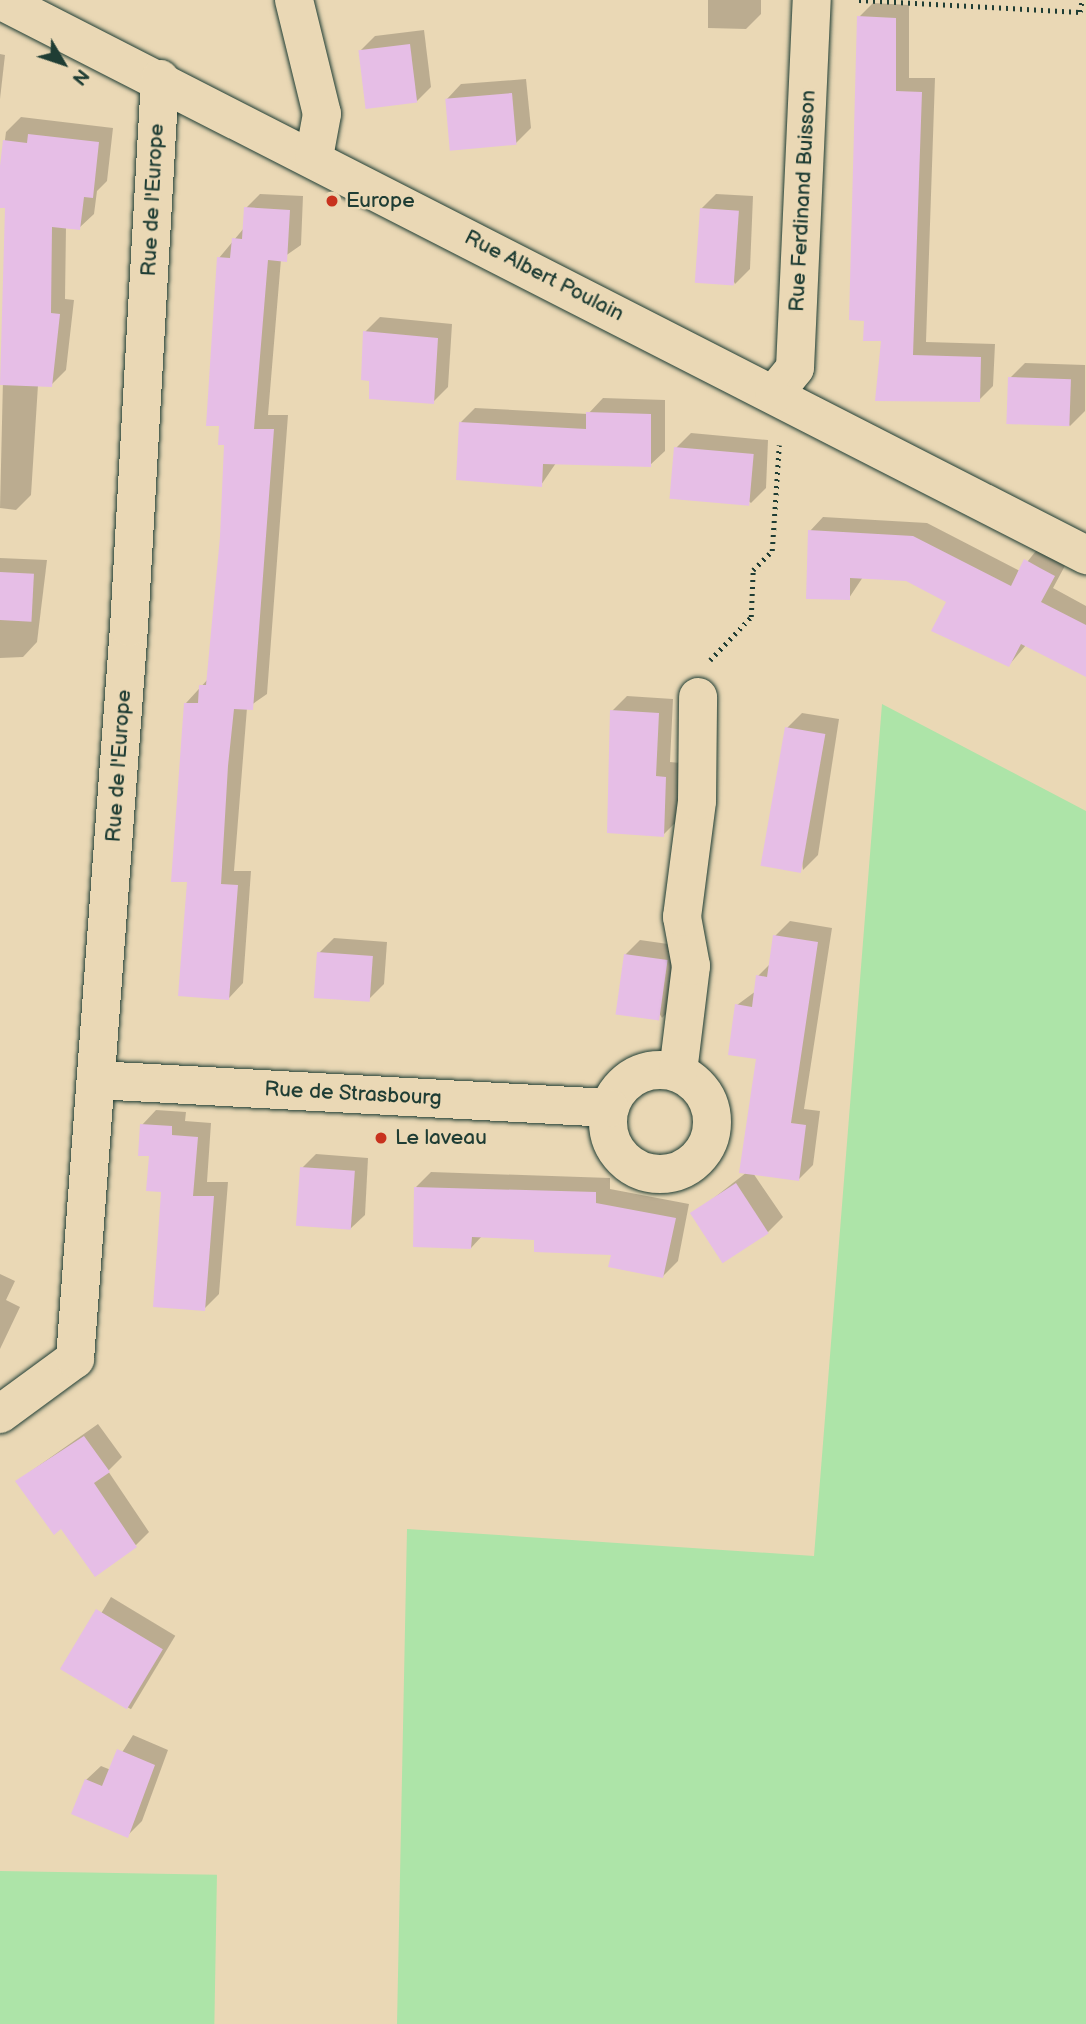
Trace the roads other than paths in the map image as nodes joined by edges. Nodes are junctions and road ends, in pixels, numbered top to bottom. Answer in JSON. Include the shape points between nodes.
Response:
{"nodes":[{"id":1,"x":0,"y":0,"type":"edge"},
{"id":2,"x":294,"y":0,"type":"edge"},
{"id":3,"x":812,"y":0,"type":"edge"},
{"id":4,"x":160,"y":79,"type":"junction"},
{"id":5,"x":314,"y":157,"type":"junction"},
{"id":6,"x":778,"y":396,"type":"junction"},
{"id":7,"x":1086,"y":555,"type":"edge"},
{"id":8,"x":698,"y":697,"type":"road end"},
{"id":9,"x":678,"y":1072,"type":"junction"},
{"id":10,"x":96,"y":1080,"type":"junction"},
{"id":11,"x":610,"y":1108,"type":"junction"},
{"id":12,"x":0,"y":1415,"type":"edge"}],
"edges":[{"from":1,"to":4,"type":"street","name":"Rue Albert Poulain"},
{"from":2,"to":5,"type":"street","via":[[322,114]]},
{"from":3,"to":6,"type":"street","name":"Rue Ferdinand Buisson","via":[[795,368]]},
{"from":4,"to":5,"type":"street","name":"Rue Albert Poulain"},
{"from":4,"to":10,"type":"street","name":"Rue de l'Europe"},
{"from":5,"to":6,"type":"street","name":"Rue Albert Poulain"},
{"from":6,"to":7,"type":"street","name":"Rue Albert Poulain"},
{"from":8,"to":9,"type":"street","via":[[697,801],[682,917],[691,967]]},
{"from":9,"to":11,"type":"street","via":[[644,1072],[628,1080]]},
{"from":9,"to":11,"type":"street","via":[[705,1094],[713,1126],[708,1143],[685,1168],[652,1173],[635,1168],[612,1142]]},
{"from":10,"to":11,"type":"street","name":"Rue de Strasbourg"},
{"from":10,"to":12,"type":"street","name":"Rue de l'Europe","via":[[75,1359]]}]}
